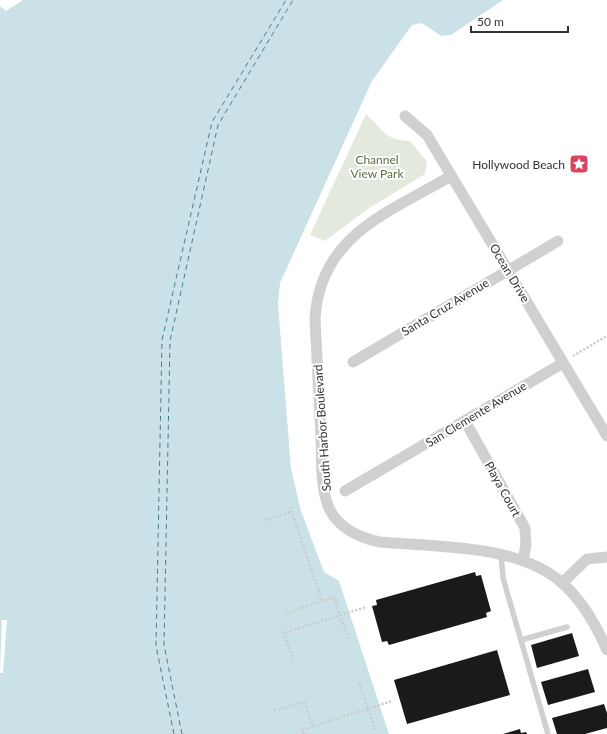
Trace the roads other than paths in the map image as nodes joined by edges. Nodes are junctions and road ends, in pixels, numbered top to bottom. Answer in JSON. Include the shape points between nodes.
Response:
{"nodes":[{"id":1,"x":405,"y":116,"type":"dead end"},
{"id":2,"x":451,"y":176,"type":"junction"},
{"id":3,"x":558,"y":241,"type":"dead end"},
{"id":4,"x":508,"y":270,"type":"junction"},
{"id":5,"x":353,"y":362,"type":"dead end"},
{"id":6,"x":563,"y":363,"type":"junction"},
{"id":7,"x":465,"y":422,"type":"junction"},
{"id":8,"x":607,"y":436,"type":"edge"},
{"id":9,"x":346,"y":491,"type":"dead end"},
{"id":10,"x":501,"y":553,"type":"junction"},
{"id":11,"x":607,"y":557,"type":"edge"},
{"id":12,"x":523,"y":560,"type":"junction"},
{"id":13,"x":562,"y":583,"type":"junction"},
{"id":14,"x":566,"y":627,"type":"dead end"},
{"id":15,"x":521,"y":640,"type":"junction"},
{"id":16,"x":607,"y":650,"type":"edge"},
{"id":17,"x":548,"y":734,"type":"edge"}],
"edges":[{"from":1,"to":2,"type":"street","name":"Ocean Drive","via":[[427,135]]},
{"from":2,"to":4,"type":"street","name":"Ocean Drive"},
{"from":2,"to":10,"type":"street","name":"South Harbor Boulevard","via":[[358,231],[338,251],[328,268],[316,301],[315,319],[323,475],[329,508],[350,531],[364,538],[380,542]]},
{"from":3,"to":4,"type":"street","name":"Santa Cruz Avenue"},
{"from":4,"to":5,"type":"street","name":"Santa Cruz Avenue"},
{"from":4,"to":6,"type":"street","name":"Ocean Drive"},
{"from":6,"to":7,"type":"street","name":"San Clemente Avenue"},
{"from":6,"to":8,"type":"street","name":"Ocean Drive"},
{"from":7,"to":9,"type":"street","name":"San Clemente Avenue"},
{"from":7,"to":12,"type":"street","name":"Playa Court","via":[[525,528],[526,545]]},
{"from":10,"to":12,"type":"street","name":"South Harbor Boulevard"},
{"from":10,"to":15,"type":"lane","via":[[501,569]]},
{"from":11,"to":13,"type":"street","via":[[587,559]]},
{"from":12,"to":13,"type":"street","name":"South Harbor Boulevard"},
{"from":13,"to":16,"type":"street","name":"South Harbor Boulevard","via":[[599,632]]},
{"from":14,"to":15,"type":"lane"},
{"from":15,"to":17,"type":"lane"}]}
